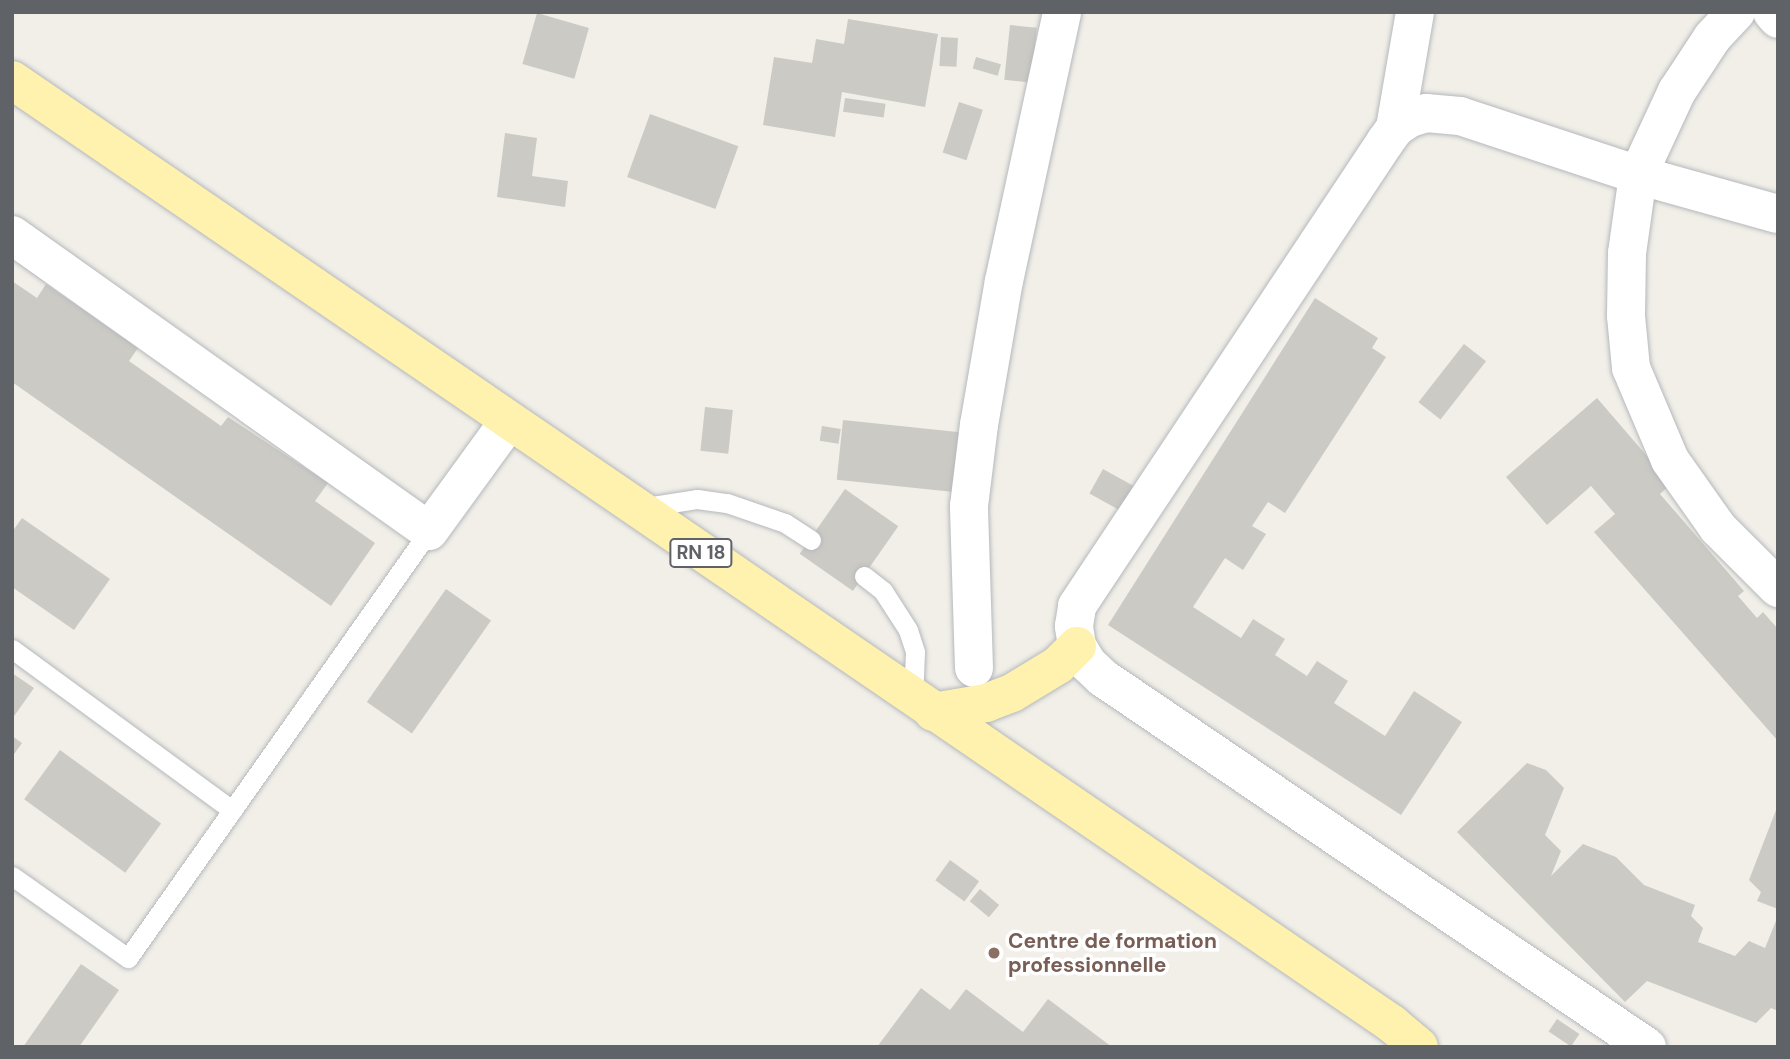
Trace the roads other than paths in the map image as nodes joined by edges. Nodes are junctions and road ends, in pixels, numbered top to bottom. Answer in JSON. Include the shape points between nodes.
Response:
{"nodes":[{"id":1,"x":1062,"y":12,"type":"edge"},
{"id":2,"x":1415,"y":12,"type":"edge"},
{"id":3,"x":1736,"y":12,"type":"edge"},
{"id":4,"x":1772,"y":12,"type":"edge"},
{"id":5,"x":1778,"y":19,"type":"edge"},
{"id":6,"x":12,"y":80,"type":"edge"},
{"id":7,"x":1395,"y":128,"type":"junction"},
{"id":8,"x":1639,"y":175,"type":"junction"},
{"id":9,"x":1778,"y":214,"type":"edge"},
{"id":10,"x":12,"y":235,"type":"edge"},
{"id":11,"x":509,"y":421,"type":"junction"},
{"id":12,"x":636,"y":509,"type":"junction"},
{"id":13,"x":429,"y":531,"type":"junction"},
{"id":14,"x":811,"y":540,"type":"dead end"},
{"id":15,"x":864,"y":576,"type":"dead end"},
{"id":16,"x":1778,"y":588,"type":"edge"},
{"id":17,"x":1077,"y":646,"type":"junction"},
{"id":18,"x":12,"y":649,"type":"edge"},
{"id":19,"x":974,"y":668,"type":"dead end"},
{"id":20,"x":923,"y":705,"type":"junction"},
{"id":21,"x":232,"y":810,"type":"junction"},
{"id":22,"x":12,"y":876,"type":"edge"},
{"id":23,"x":1406,"y":1036,"type":"edge"},
{"id":24,"x":1434,"y":1047,"type":"edge"},
{"id":25,"x":1647,"y":1047,"type":"edge"}],
"edges":[{"from":1,"to":19,"type":"street","via":[[1004,281],[972,479],[968,554]]},
{"from":2,"to":7,"type":"street"},
{"from":3,"to":8,"type":"street","via":[[1712,38],[1677,91]]},
{"from":4,"to":5,"type":"street"},
{"from":6,"to":11,"type":"main road","number":"RN 18"},
{"from":7,"to":8,"type":"street","via":[[1426,113],[1443,112]]},
{"from":7,"to":17,"type":"street","via":[[1086,588],[1077,606]]},
{"from":8,"to":9,"type":"street"},
{"from":8,"to":16,"type":"street","via":[[1627,253],[1631,368],[1670,460],[1718,528]]},
{"from":10,"to":13,"type":"street"},
{"from":11,"to":12,"type":"main road","number":"RN 18"},
{"from":11,"to":13,"type":"street"},
{"from":12,"to":14,"type":"lane","via":[[697,499],[727,503],[776,519]]},
{"from":12,"to":20,"type":"main road","number":"RN 18"},
{"from":13,"to":21,"type":"lane"},
{"from":15,"to":20,"type":"lane","via":[[883,591],[908,630]]},
{"from":17,"to":20,"type":"main road","via":[[1058,665],[1012,693],[973,706]]},
{"from":17,"to":25,"type":"street","via":[[1103,678]]},
{"from":18,"to":21,"type":"lane"},
{"from":20,"to":23,"type":"main road","number":"RN 18"},
{"from":21,"to":22,"type":"lane","via":[[128,958]]},
{"from":23,"to":24,"type":"main road","number":"RN 18"}]}
